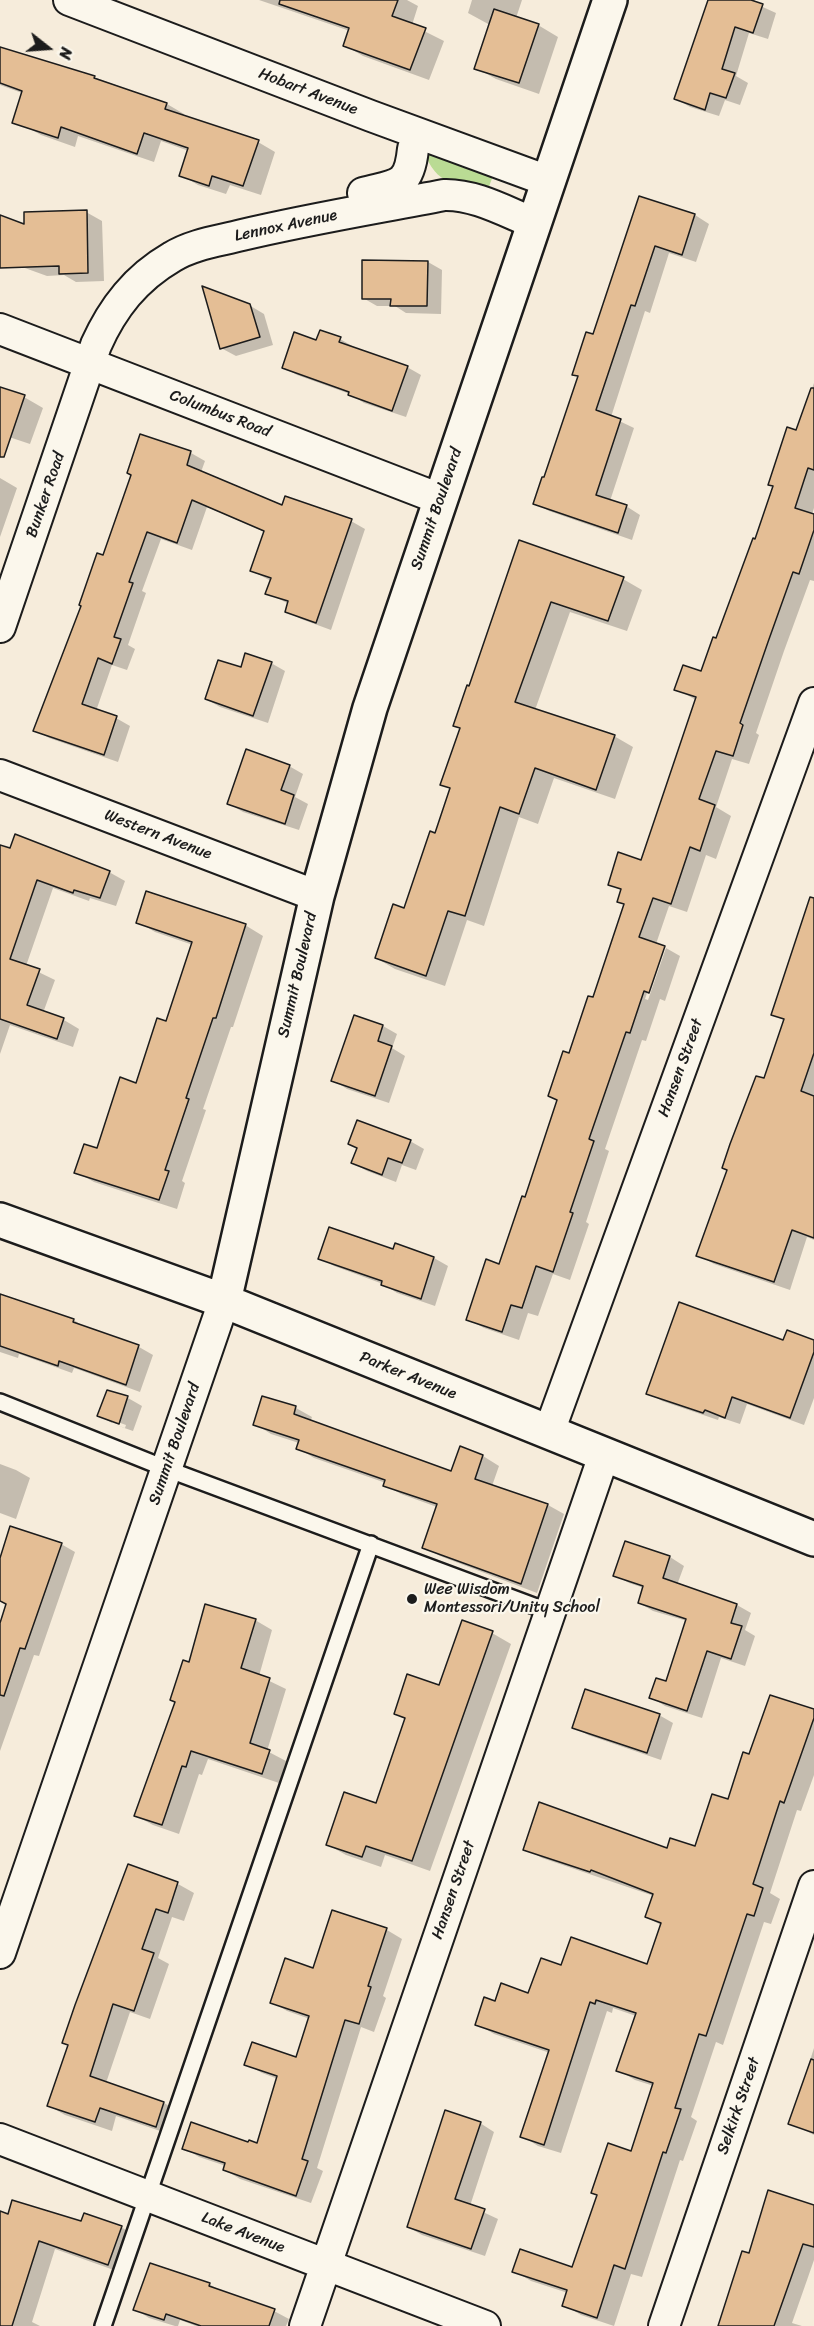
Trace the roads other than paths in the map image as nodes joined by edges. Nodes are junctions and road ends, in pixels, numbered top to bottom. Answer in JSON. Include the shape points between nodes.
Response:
{"nodes":[{"id":1,"x":69,"y":0,"type":"edge"},
{"id":2,"x":610,"y":0,"type":"edge"},
{"id":3,"x":371,"y":116,"type":"junction"},
{"id":4,"x":413,"y":149,"type":"junction"},
{"id":5,"x":548,"y":181,"type":"junction"},
{"id":6,"x":444,"y":195,"type":"junction"},
{"id":7,"x":294,"y":223,"type":"junction"},
{"id":8,"x":534,"y":223,"type":"junction"},
{"id":9,"x":0,"y":329,"type":"edge"},
{"id":10,"x":91,"y":364,"type":"junction"},
{"id":11,"x":440,"y":499,"type":"junction"},
{"id":12,"x":0,"y":627,"type":"edge"},
{"id":13,"x":814,"y":703,"type":"edge"},
{"id":14,"x":0,"y":775,"type":"edge"},
{"id":15,"x":316,"y":896,"type":"junction"},
{"id":16,"x":0,"y":1220,"type":"edge"},
{"id":17,"x":224,"y":1301,"type":"junction"},
{"id":18,"x":0,"y":1402,"type":"edge"},
{"id":19,"x":549,"y":1432,"type":"junction"},
{"id":20,"x":604,"y":1455,"type":"junction"},
{"id":21,"x":167,"y":1469,"type":"junction"},
{"id":22,"x":814,"y":1539,"type":"edge"},
{"id":23,"x":371,"y":1544,"type":"junction"},
{"id":24,"x":550,"y":1612,"type":"junction"},
{"id":25,"x":814,"y":1886,"type":"edge"},
{"id":26,"x":0,"y":1953,"type":"edge"},
{"id":27,"x":0,"y":2139,"type":"edge"},
{"id":28,"x":147,"y":2196,"type":"junction"},
{"id":29,"x":326,"y":2265,"type":"junction"},
{"id":30,"x":103,"y":2326,"type":"edge"},
{"id":31,"x":305,"y":2326,"type":"edge"},
{"id":32,"x":485,"y":2326,"type":"edge"},
{"id":33,"x":663,"y":2326,"type":"edge"}],
"edges":[{"from":1,"to":3,"type":"street","name":"Hobart Avenue"},
{"from":2,"to":5,"type":"street","name":"Summit Boulevard"},
{"from":3,"to":4,"type":"street"},
{"from":3,"to":5,"type":"street","name":"Hobart Avenue"},
{"from":4,"to":6,"type":"street","via":[[424,180]]},
{"from":4,"to":7,"type":"street","via":[[409,172],[399,184],[341,199]]},
{"from":5,"to":8,"type":"street","name":"Summit Boulevard"},
{"from":6,"to":7,"type":"street","name":"Lennox Avenue"},
{"from":6,"to":8,"type":"street","name":"Lennox Avenue","via":[[490,205]]},
{"from":7,"to":10,"type":"street","name":"Lennox Avenue","via":[[173,256],[140,279],[114,310]]},
{"from":8,"to":11,"type":"street","name":"Summit Boulevard"},
{"from":9,"to":10,"type":"street","name":"Columbus Road"},
{"from":10,"to":11,"type":"street","name":"Columbus Road"},
{"from":10,"to":12,"type":"street","name":"Bunker Road"},
{"from":11,"to":15,"type":"street","name":"Summit Boulevard","via":[[370,708]]},
{"from":13,"to":19,"type":"street","name":"Hansen Street"},
{"from":14,"to":15,"type":"street","name":"Western Avenue"},
{"from":15,"to":17,"type":"street","name":"Summit Boulevard"},
{"from":16,"to":17,"type":"street","name":"Parker Avenue"},
{"from":17,"to":19,"type":"street","name":"Parker Avenue"},
{"from":17,"to":21,"type":"street","name":"Summit Boulevard"},
{"from":18,"to":21,"type":"lane"},
{"from":19,"to":20,"type":"street","name":"Parker Avenue"},
{"from":20,"to":22,"type":"street","name":"Parker Avenue"},
{"from":20,"to":24,"type":"street","name":"Hansen Street"},
{"from":21,"to":23,"type":"lane"},
{"from":21,"to":26,"type":"street","name":"Summit Boulevard"},
{"from":23,"to":24,"type":"lane"},
{"from":23,"to":28,"type":"lane"},
{"from":24,"to":29,"type":"street","name":"Hansen Street"},
{"from":25,"to":33,"type":"street","name":"Selkirk Street"},
{"from":27,"to":28,"type":"street","name":"Lake Avenue"},
{"from":28,"to":29,"type":"street","name":"Lake Avenue"},
{"from":28,"to":30,"type":"lane"},
{"from":29,"to":31,"type":"street","name":"Hansen Street"},
{"from":29,"to":32,"type":"street","name":"Lake Avenue"}]}
